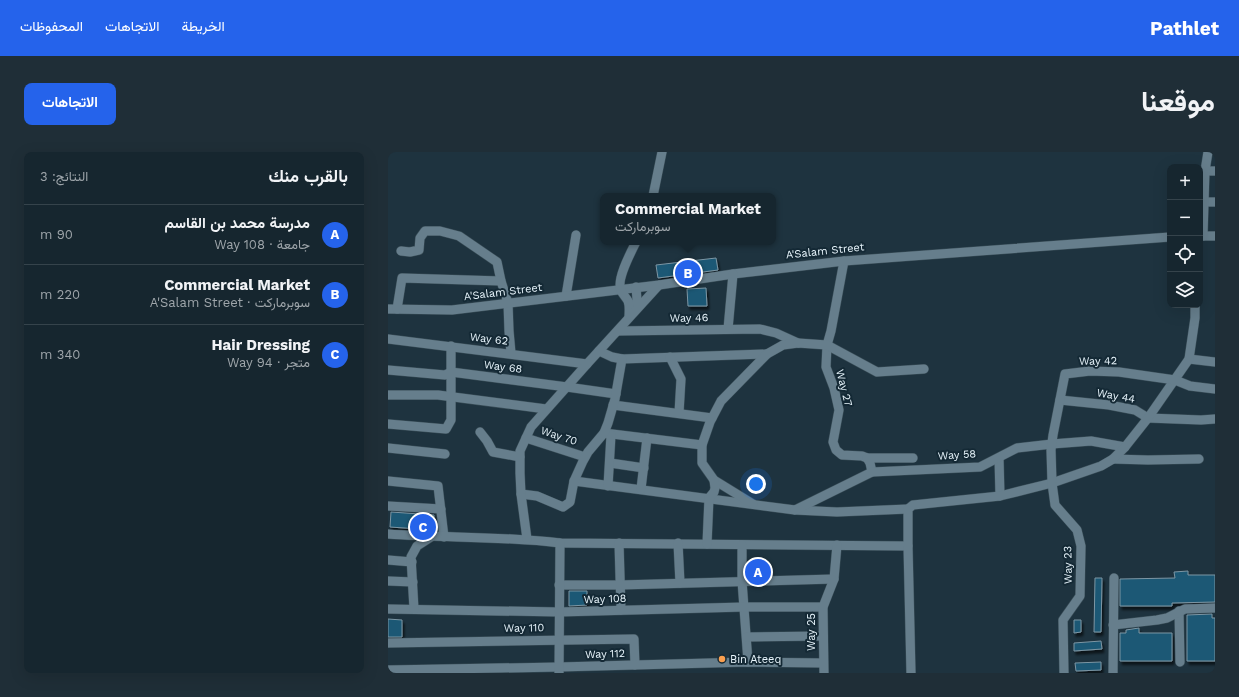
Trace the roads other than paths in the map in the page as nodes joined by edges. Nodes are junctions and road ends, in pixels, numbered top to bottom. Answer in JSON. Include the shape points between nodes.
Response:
{"nodes":[{"id":1,"x":662,"y":152,"type":"edge"},
{"id":2,"x":1208,"y":152,"type":"edge"},
{"id":3,"x":1205,"y":171,"type":"junction"},
{"id":4,"x":1215,"y":171,"type":"edge"},
{"id":5,"x":654,"y":193,"type":"edge"},
{"id":6,"x":1203,"y":202,"type":"joint"},
{"id":7,"x":1215,"y":202,"type":"edge"},
{"id":8,"x":576,"y":235,"type":"dead end"},
{"id":9,"x":1203,"y":236,"type":"edge"},
{"id":10,"x":1215,"y":236,"type":"edge"},
{"id":11,"x":1167,"y":237,"type":"edge"},
{"id":12,"x":635,"y":245,"type":"edge"},
{"id":13,"x":401,"y":251,"type":"dead end"},
{"id":14,"x":844,"y":261,"type":"junction"},
{"id":15,"x":733,"y":274,"type":"junction"},
{"id":16,"x":501,"y":282,"type":"junction"},
{"id":17,"x":659,"y":285,"type":"junction"},
{"id":18,"x":636,"y":287,"type":"junction"},
{"id":19,"x":620,"y":290,"type":"junction"},
{"id":20,"x":566,"y":296,"type":"junction"},
{"id":21,"x":508,"y":304,"type":"junction"},
{"id":22,"x":1195,"y":308,"type":"edge"},
{"id":23,"x":392,"y":309,"type":"edge"},
{"id":24,"x":629,"y":313,"type":"junction"},
{"id":25,"x":728,"y":329,"type":"junction"},
{"id":26,"x":618,"y":330,"type":"junction"},
{"id":27,"x":388,"y":339,"type":"edge"},
{"id":28,"x":798,"y":343,"type":"junction"},
{"id":29,"x":827,"y":345,"type":"junction"},
{"id":30,"x":451,"y":346,"type":"junction"},
{"id":31,"x":599,"y":351,"type":"junction"},
{"id":32,"x":511,"y":353,"type":"junction"},
{"id":33,"x":766,"y":354,"type":"junction"},
{"id":34,"x":670,"y":357,"type":"junction"},
{"id":35,"x":622,"y":359,"type":"junction"},
{"id":36,"x":1189,"y":360,"type":"junction"},
{"id":37,"x":1215,"y":362,"type":"edge"},
{"id":38,"x":587,"y":364,"type":"junction"},
{"id":39,"x":924,"y":369,"type":"dead end"},
{"id":40,"x":388,"y":370,"type":"edge"},
{"id":41,"x":451,"y":372,"type":"junction"},
{"id":42,"x":1175,"y":380,"type":"junction"},
{"id":43,"x":566,"y":387,"type":"junction"},
{"id":44,"x":1215,"y":389,"type":"edge"},
{"id":45,"x":616,"y":394,"type":"junction"},
{"id":46,"x":388,"y":396,"type":"edge"},
{"id":47,"x":451,"y":397,"type":"junction"},
{"id":48,"x":1060,"y":400,"type":"junction"},
{"id":49,"x":613,"y":405,"type":"junction"},
{"id":50,"x":546,"y":409,"type":"junction"},
{"id":51,"x":679,"y":413,"type":"junction"},
{"id":52,"x":712,"y":418,"type":"junction"},
{"id":53,"x":1148,"y":418,"type":"junction"},
{"id":54,"x":1215,"y":419,"type":"edge"},
{"id":55,"x":388,"y":424,"type":"edge"},
{"id":56,"x":480,"y":432,"type":"dead end"},
{"id":57,"x":607,"y":434,"type":"junction"},
{"id":58,"x":526,"y":438,"type":"junction"},
{"id":59,"x":647,"y":438,"type":"junction"},
{"id":60,"x":1052,"y":444,"type":"junction"},
{"id":61,"x":702,"y":445,"type":"junction"},
{"id":62,"x":1125,"y":447,"type":"junction"},
{"id":63,"x":388,"y":448,"type":"edge"},
{"id":64,"x":445,"y":454,"type":"dead end"},
{"id":65,"x":520,"y":457,"type":"junction"},
{"id":66,"x":585,"y":457,"type":"junction"},
{"id":67,"x":867,"y":458,"type":"junction"},
{"id":68,"x":913,"y":458,"type":"dead end"},
{"id":69,"x":999,"y":458,"type":"junction"},
{"id":70,"x":1113,"y":459,"type":"junction"},
{"id":71,"x":1199,"y":459,"type":"dead end"},
{"id":72,"x":610,"y":463,"type":"junction"},
{"id":73,"x":644,"y":468,"type":"junction"},
{"id":74,"x":872,"y":472,"type":"junction"},
{"id":75,"x":714,"y":480,"type":"junction"},
{"id":76,"x":388,"y":481,"type":"edge"},
{"id":77,"x":574,"y":481,"type":"junction"},
{"id":78,"x":1052,"y":483,"type":"junction"},
{"id":79,"x":608,"y":486,"type":"junction"},
{"id":80,"x":641,"y":489,"type":"junction"},
{"id":81,"x":522,"y":494,"type":"junction"},
{"id":82,"x":1000,"y":496,"type":"junction"},
{"id":83,"x":709,"y":498,"type":"junction"},
{"id":84,"x":753,"y":504,"type":"junction"},
{"id":85,"x":388,"y":506,"type":"edge"},
{"id":86,"x":441,"y":509,"type":"junction"},
{"id":87,"x":908,"y":509,"type":"junction"},
{"id":88,"x":795,"y":510,"type":"junction"},
{"id":89,"x":388,"y":534,"type":"edge"},
{"id":90,"x":431,"y":537,"type":"junction"},
{"id":91,"x":444,"y":537,"type":"junction"},
{"id":92,"x":527,"y":539,"type":"junction"},
{"id":93,"x":560,"y":543,"type":"junction"},
{"id":94,"x":619,"y":543,"type":"junction"},
{"id":95,"x":678,"y":543,"type":"junction"},
{"id":96,"x":707,"y":544,"type":"junction"},
{"id":97,"x":742,"y":545,"type":"junction"},
{"id":98,"x":837,"y":545,"type":"junction"},
{"id":99,"x":908,"y":546,"type":"junction"},
{"id":100,"x":388,"y":560,"type":"edge"},
{"id":101,"x":412,"y":562,"type":"junction"},
{"id":102,"x":1114,"y":578,"type":"dead end"},
{"id":103,"x":834,"y":579,"type":"junction"},
{"id":104,"x":388,"y":581,"type":"edge"},
{"id":105,"x":742,"y":581,"type":"junction"},
{"id":106,"x":413,"y":582,"type":"junction"},
{"id":107,"x":680,"y":583,"type":"junction"},
{"id":108,"x":559,"y":585,"type":"junction"},
{"id":109,"x":620,"y":585,"type":"junction"},
{"id":110,"x":744,"y":607,"type":"junction"},
{"id":111,"x":823,"y":607,"type":"junction"},
{"id":112,"x":1215,"y":608,"type":"edge"},
{"id":113,"x":388,"y":609,"type":"edge"},
{"id":114,"x":414,"y":609,"type":"junction"},
{"id":115,"x":621,"y":610,"type":"junction"},
{"id":116,"x":1179,"y":611,"type":"junction"},
{"id":117,"x":559,"y":612,"type":"junction"},
{"id":118,"x":1114,"y":625,"type":"junction"},
{"id":119,"x":823,"y":636,"type":"junction"},
{"id":120,"x":747,"y":637,"type":"junction"},
{"id":121,"x":559,"y":640,"type":"junction"},
{"id":122,"x":388,"y":643,"type":"edge"},
{"id":123,"x":748,"y":662,"type":"junction"},
{"id":124,"x":1180,"y":662,"type":"dead end"},
{"id":125,"x":823,"y":663,"type":"junction"},
{"id":126,"x":635,"y":665,"type":"junction"},
{"id":127,"x":388,"y":670,"type":"edge"},
{"id":128,"x":559,"y":670,"type":"edge"},
{"id":129,"x":824,"y":673,"type":"edge"},
{"id":130,"x":911,"y":673,"type":"edge"},
{"id":131,"x":1064,"y":673,"type":"edge"},
{"id":132,"x":1113,"y":673,"type":"edge"}],
"edges":[{"from":1,"to":5,"type":"street"},
{"from":2,"to":3,"type":"street"},
{"from":3,"to":4,"type":"street"},
{"from":3,"to":6,"type":"street"},
{"from":6,"to":7,"type":"street"},
{"from":8,"to":20,"type":"street"},
{"from":9,"to":10,"type":"street"},
{"from":11,"to":14,"type":"street","name":"A'Salam Street"},
{"from":12,"to":19,"type":"street","via":[[622,275]]},
{"from":13,"to":16,"type":"street","via":[[419,250],[420,238],[425,231],[440,231],[459,236],[497,262]]},
{"from":14,"to":15,"type":"street","name":"A'Salam Street"},
{"from":14,"to":29,"type":"street","name":"Way 27"},
{"from":15,"to":17,"type":"street","name":"A'Salam Street"},
{"from":15,"to":25,"type":"street"},
{"from":16,"to":21,"type":"street"},
{"from":16,"to":23,"type":"street","via":[[402,278]]},
{"from":17,"to":18,"type":"street","name":"A'Salam Street"},
{"from":17,"to":24,"type":"street"},
{"from":18,"to":19,"type":"street","name":"A'Salam Street"},
{"from":18,"to":24,"type":"street","via":[[632,293]]},
{"from":19,"to":20,"type":"street","name":"A'Salam Street"},
{"from":19,"to":24,"type":"street","via":[[628,301]]},
{"from":20,"to":21,"type":"street","name":"A'Salam Street"},
{"from":21,"to":23,"type":"street","name":"A'Salam Street","via":[[452,310]]},
{"from":21,"to":32,"type":"street"},
{"from":22,"to":36,"type":"street"},
{"from":24,"to":26,"type":"street"},
{"from":25,"to":26,"type":"street","name":"Way 46"},
{"from":25,"to":28,"type":"street","name":"Way 46","via":[[760,329]]},
{"from":26,"to":31,"type":"street"},
{"from":27,"to":30,"type":"street","name":"Way 62"},
{"from":28,"to":29,"type":"street"},
{"from":28,"to":33,"type":"street","via":[[783,345]]},
{"from":29,"to":39,"type":"street","via":[[877,372]]},
{"from":29,"to":67,"type":"street","name":"Way 27","via":[[826,366],[839,410],[834,447],[842,455]]},
{"from":30,"to":32,"type":"street","name":"Way 62"},
{"from":30,"to":41,"type":"street"},
{"from":31,"to":35,"type":"street"},
{"from":31,"to":38,"type":"street"},
{"from":32,"to":38,"type":"street","name":"Way 62"},
{"from":33,"to":34,"type":"street"},
{"from":33,"to":52,"type":"street","via":[[721,401]]},
{"from":34,"to":35,"type":"street"},
{"from":34,"to":51,"type":"street","via":[[681,379]]},
{"from":35,"to":45,"type":"street"},
{"from":36,"to":37,"type":"street"},
{"from":36,"to":42,"type":"street"},
{"from":38,"to":43,"type":"street"},
{"from":40,"to":41,"type":"street","name":"Way 68","via":[[435,375]]},
{"from":41,"to":43,"type":"street","name":"Way 68"},
{"from":41,"to":47,"type":"street"},
{"from":42,"to":44,"type":"street","name":"Way 42","via":[[1190,386]]},
{"from":42,"to":48,"type":"street","name":"Way 42","via":[[1119,372],[1090,371],[1065,374]]},
{"from":42,"to":53,"type":"street"},
{"from":43,"to":45,"type":"street","name":"Way 68"},
{"from":43,"to":50,"type":"street"},
{"from":45,"to":49,"type":"street"},
{"from":46,"to":47,"type":"street"},
{"from":47,"to":50,"type":"street"},
{"from":47,"to":55,"type":"street","via":[[451,420],[446,428]]},
{"from":48,"to":53,"type":"street","name":"Way 44","via":[[1135,410]]},
{"from":48,"to":60,"type":"street","name":"Way 42"},
{"from":49,"to":51,"type":"street"},
{"from":49,"to":57,"type":"street"},
{"from":50,"to":58,"type":"street","via":[[531,427]]},
{"from":51,"to":52,"type":"street"},
{"from":52,"to":61,"type":"street"},
{"from":53,"to":54,"type":"street","name":"Way 44"},
{"from":53,"to":62,"type":"street"},
{"from":56,"to":65,"type":"street","via":[[493,452]]},
{"from":57,"to":59,"type":"street"},
{"from":57,"to":66,"type":"street"},
{"from":57,"to":72,"type":"street"},
{"from":58,"to":65,"type":"street"},
{"from":58,"to":66,"type":"street","name":"Way 70"},
{"from":59,"to":61,"type":"street"},
{"from":59,"to":73,"type":"street"},
{"from":60,"to":62,"type":"street","name":"Way 58","via":[[1091,441]]},
{"from":60,"to":69,"type":"street","name":"Way 58","via":[[1017,448]]},
{"from":60,"to":78,"type":"street","name":"Way 42"},
{"from":61,"to":75,"type":"street","via":[[702,463]]},
{"from":62,"to":70,"type":"street"},
{"from":63,"to":64,"type":"street"},
{"from":65,"to":81,"type":"street"},
{"from":66,"to":77,"type":"street"},
{"from":67,"to":68,"type":"street"},
{"from":67,"to":74,"type":"street"},
{"from":69,"to":74,"type":"street","name":"Way 58","via":[[980,467]]},
{"from":69,"to":82,"type":"street"},
{"from":70,"to":71,"type":"street"},
{"from":70,"to":78,"type":"street","via":[[1101,466]]},
{"from":72,"to":73,"type":"street"},
{"from":72,"to":79,"type":"street"},
{"from":73,"to":80,"type":"street"},
{"from":74,"to":88,"type":"street","name":"Way 58"},
{"from":75,"to":83,"type":"street","via":[[714,492]]},
{"from":75,"to":84,"type":"street"},
{"from":76,"to":86,"type":"street","via":[[438,486]]},
{"from":77,"to":79,"type":"street"},
{"from":77,"to":81,"type":"street","via":[[570,502],[563,507],[537,496]]},
{"from":78,"to":82,"type":"street"},
{"from":78,"to":131,"type":"street","name":"Way 23","via":[[1055,504],[1077,530],[1081,546],[1080,596],[1063,620]]},
{"from":79,"to":80,"type":"street"},
{"from":80,"to":83,"type":"street"},
{"from":81,"to":92,"type":"street"},
{"from":82,"to":87,"type":"street","via":[[913,505]]},
{"from":83,"to":84,"type":"street"},
{"from":83,"to":96,"type":"street"},
{"from":84,"to":88,"type":"street"},
{"from":85,"to":86,"type":"street"},
{"from":86,"to":91,"type":"street"},
{"from":87,"to":88,"type":"street","via":[[837,512]]},
{"from":87,"to":99,"type":"street"},
{"from":89,"to":90,"type":"street"},
{"from":90,"to":91,"type":"street"},
{"from":90,"to":101,"type":"street","via":[[417,546],[411,557]]},
{"from":91,"to":92,"type":"street"},
{"from":92,"to":93,"type":"street"},
{"from":93,"to":94,"type":"street"},
{"from":93,"to":108,"type":"street"},
{"from":94,"to":95,"type":"street"},
{"from":94,"to":109,"type":"street"},
{"from":95,"to":96,"type":"street"},
{"from":95,"to":107,"type":"street"},
{"from":96,"to":97,"type":"street"},
{"from":97,"to":98,"type":"street"},
{"from":97,"to":105,"type":"street"},
{"from":98,"to":99,"type":"street"},
{"from":98,"to":103,"type":"street","name":"Way 25"},
{"from":99,"to":130,"type":"street"},
{"from":100,"to":101,"type":"street"},
{"from":101,"to":106,"type":"street"},
{"from":102,"to":118,"type":"street"},
{"from":103,"to":105,"type":"street"},
{"from":103,"to":111,"type":"street","name":"Way 25"},
{"from":104,"to":106,"type":"street"},
{"from":105,"to":107,"type":"street"},
{"from":105,"to":110,"type":"street"},
{"from":106,"to":114,"type":"street"},
{"from":107,"to":109,"type":"street"},
{"from":108,"to":109,"type":"street"},
{"from":108,"to":117,"type":"street"},
{"from":109,"to":115,"type":"street"},
{"from":110,"to":111,"type":"street","name":"Way 108"},
{"from":110,"to":115,"type":"street","name":"Way 108"},
{"from":110,"to":120,"type":"street"},
{"from":111,"to":119,"type":"street","name":"Way 25"},
{"from":112,"to":116,"type":"street"},
{"from":113,"to":114,"type":"street","name":"Way 108"},
{"from":114,"to":117,"type":"street","name":"Way 108"},
{"from":115,"to":117,"type":"street","name":"Way 108"},
{"from":116,"to":118,"type":"street","via":[[1167,618]]},
{"from":116,"to":124,"type":"street"},
{"from":117,"to":121,"type":"street"},
{"from":118,"to":132,"type":"street"},
{"from":119,"to":120,"type":"street"},
{"from":119,"to":125,"type":"street","name":"Way 25"},
{"from":120,"to":123,"type":"street"},
{"from":121,"to":122,"type":"street","name":"Way 110"},
{"from":121,"to":126,"type":"street","name":"Way 110","via":[[634,639]]},
{"from":121,"to":128,"type":"street"},
{"from":123,"to":125,"type":"street","name":"Way 112"},
{"from":123,"to":126,"type":"street","name":"Way 112"},
{"from":125,"to":129,"type":"street","name":"Way 25"},
{"from":126,"to":128,"type":"street","name":"Way 112"},
{"from":127,"to":128,"type":"street","name":"Way 112"}]}
